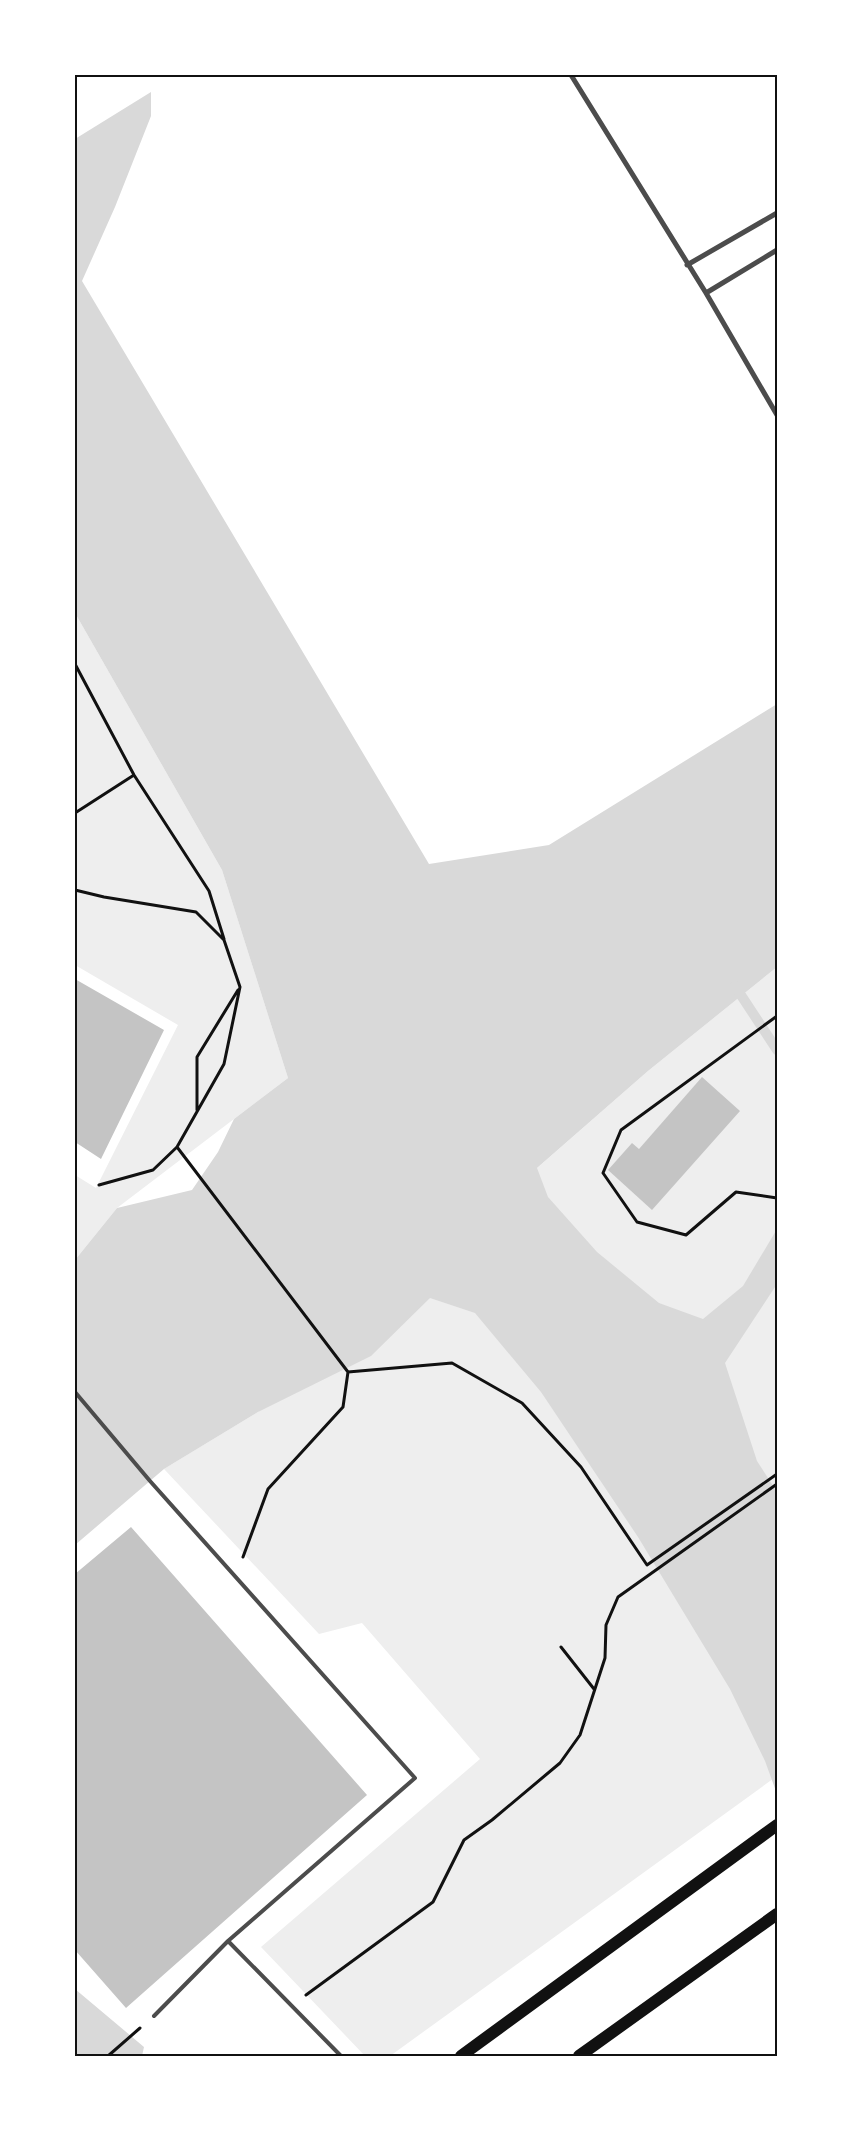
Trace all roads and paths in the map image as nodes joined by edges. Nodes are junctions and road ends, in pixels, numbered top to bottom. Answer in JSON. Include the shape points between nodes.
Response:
{"nodes":[{"id":1,"x":571,"y":75,"type":"edge"},
{"id":2,"x":777,"y":213,"type":"edge"},
{"id":3,"x":777,"y":250,"type":"edge"},
{"id":4,"x":687,"y":265,"type":"junction"},
{"id":5,"x":706,"y":293,"type":"junction"},
{"id":6,"x":777,"y":415,"type":"edge"},
{"id":7,"x":75,"y":664,"type":"edge"},
{"id":8,"x":134,"y":775,"type":"junction"},
{"id":9,"x":75,"y":813,"type":"edge"},
{"id":10,"x":75,"y":890,"type":"edge"},
{"id":11,"x":224,"y":940,"type":"junction"},
{"id":12,"x":240,"y":987,"type":"junction"},
{"id":13,"x":775,"y":1017,"type":"edge"},
{"id":14,"x":197,"y":1112,"type":"junction"},
{"id":15,"x":177,"y":1147,"type":"junction"},
{"id":16,"x":99,"y":1185,"type":"dead end"},
{"id":17,"x":777,"y":1198,"type":"edge"},
{"id":18,"x":348,"y":1372,"type":"junction"},
{"id":19,"x":75,"y":1392,"type":"edge"},
{"id":20,"x":777,"y":1474,"type":"edge"},
{"id":21,"x":777,"y":1484,"type":"edge"},
{"id":22,"x":236,"y":1577,"type":"junction"},
{"id":23,"x":561,"y":1647,"type":"dead end"},
{"id":24,"x":594,"y":1689,"type":"junction"},
{"id":25,"x":777,"y":1826,"type":"edge"},
{"id":26,"x":777,"y":1914,"type":"edge"},
{"id":27,"x":228,"y":1941,"type":"junction"},
{"id":28,"x":293,"y":2007,"type":"junction"},
{"id":29,"x":154,"y":2016,"type":"joint"},
{"id":30,"x":108,"y":2056,"type":"edge"},
{"id":31,"x":341,"y":2056,"type":"edge"},
{"id":32,"x":461,"y":2056,"type":"edge"},
{"id":33,"x":579,"y":2056,"type":"edge"}],
"edges":[{"from":1,"to":4,"type":"street"},
{"from":2,"to":4,"type":"street"},
{"from":3,"to":5,"type":"street"},
{"from":4,"to":5,"type":"street"},
{"from":5,"to":6,"type":"street"},
{"from":7,"to":8,"type":"path"},
{"from":8,"to":9,"type":"path"},
{"from":8,"to":11,"type":"path","via":[[209,891]]},
{"from":10,"to":11,"type":"path","via":[[196,912]]},
{"from":11,"to":12,"type":"path"},
{"from":12,"to":14,"type":"path","via":[[224,1064]]},
{"from":12,"to":14,"type":"path","via":[[197,1057]]},
{"from":13,"to":17,"type":"path","via":[[621,1130],[603,1173],[637,1222],[686,1235],[736,1192]]},
{"from":14,"to":15,"type":"path"},
{"from":15,"to":16,"type":"path","via":[[153,1170]]},
{"from":15,"to":18,"type":"path"},
{"from":18,"to":20,"type":"path","via":[[452,1363],[522,1403],[580,1467],[647,1565]]},
{"from":18,"to":22,"type":"path","via":[[343,1407],[268,1488]]},
{"from":19,"to":22,"type":"lane"},
{"from":21,"to":24,"type":"path","via":[[618,1598],[606,1625],[605,1658]]},
{"from":22,"to":27,"type":"lane","via":[[415,1778]]},
{"from":23,"to":24,"type":"path"},
{"from":24,"to":28,"type":"path","via":[[580,1734],[560,1763],[464,1840],[433,1902]]},
{"from":25,"to":32,"type":"main road"},
{"from":26,"to":33,"type":"main road"},
{"from":27,"to":28,"type":"lane"},
{"from":27,"to":29,"type":"lane"},
{"from":28,"to":31,"type":"lane"},
{"from":29,"to":30,"type":"path"}]}
